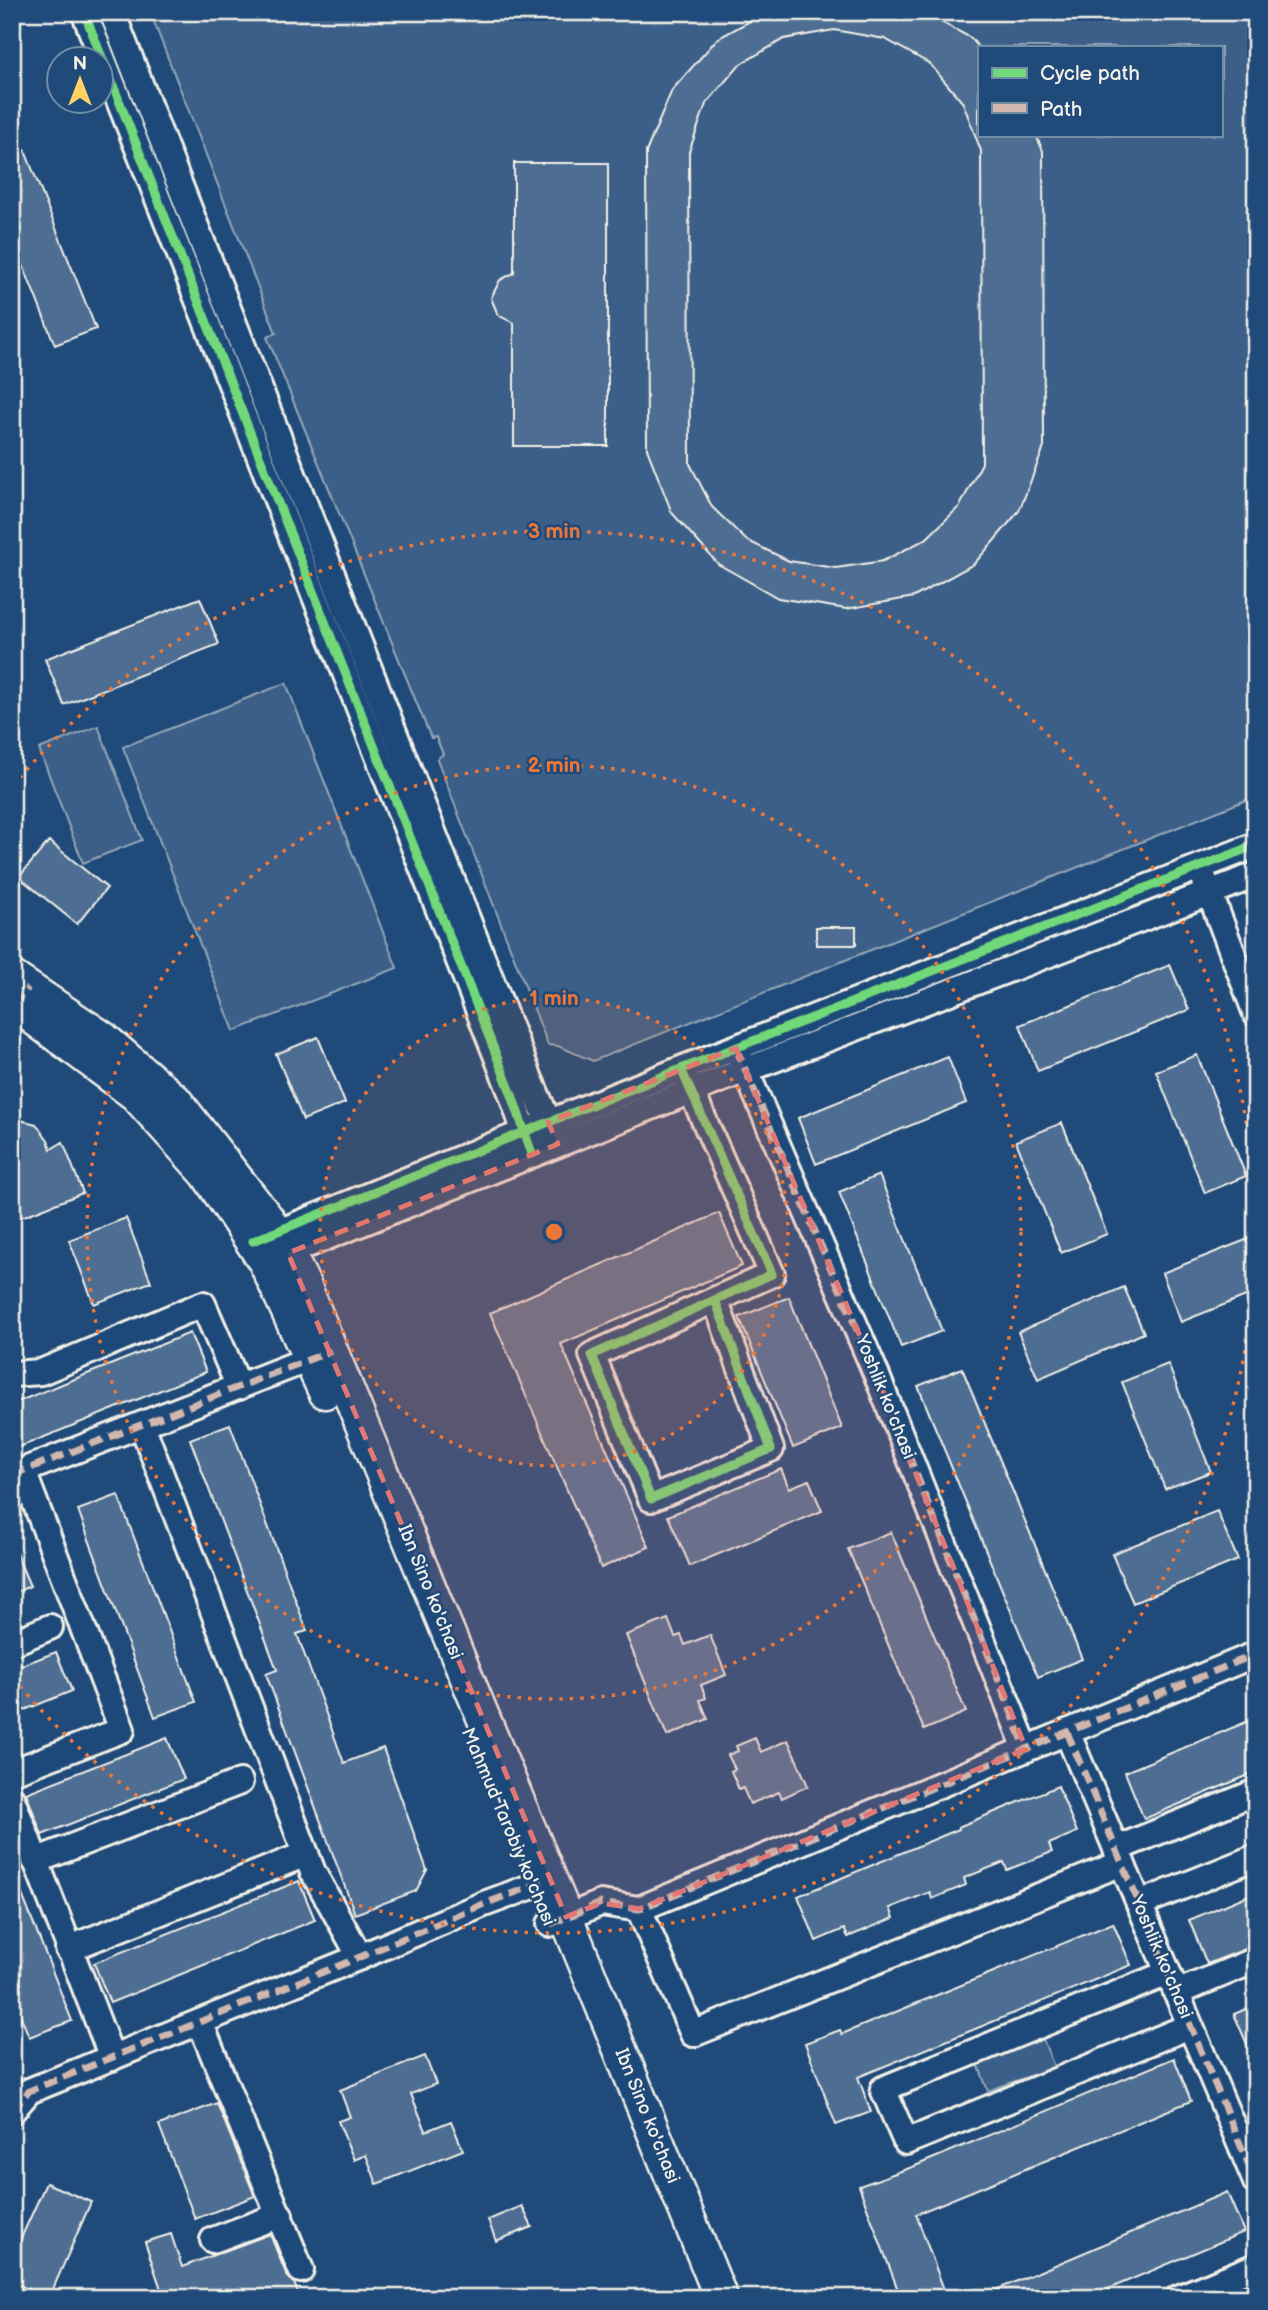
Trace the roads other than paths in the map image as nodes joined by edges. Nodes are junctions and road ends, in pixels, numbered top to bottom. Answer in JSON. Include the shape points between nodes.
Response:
{"nodes":[{"id":1,"x":84,"y":12,"type":"edge"},
{"id":2,"x":112,"y":12,"type":"edge"},
{"id":3,"x":230,"y":313,"type":"junction"},
{"id":4,"x":206,"y":324,"type":"junction"},
{"id":5,"x":406,"y":761,"type":"junction"},
{"id":6,"x":382,"y":771,"type":"junction"},
{"id":7,"x":1256,"y":845,"type":"edge"},
{"id":8,"x":1200,"y":867,"type":"junction"},
{"id":9,"x":1256,"y":875,"type":"edge"},
{"id":10,"x":1210,"y":894,"type":"junction"},
{"id":11,"x":16,"y":996,"type":"edge"},
{"id":12,"x":1256,"y":1014,"type":"edge"},
{"id":13,"x":736,"y":1048,"type":"junction"},
{"id":14,"x":746,"y":1070,"type":"junction"},
{"id":15,"x":686,"y":1080,"type":"junction"},
{"id":16,"x":553,"y":1133,"type":"junction"},
{"id":17,"x":528,"y":1143,"type":"junction"},
{"id":18,"x":271,"y":1247,"type":"junction"},
{"id":19,"x":715,"y":1300,"type":"junction"},
{"id":20,"x":321,"y":1355,"type":"junction"},
{"id":21,"x":12,"y":1374,"type":"edge"},
{"id":22,"x":239,"y":1387,"type":"junction"},
{"id":23,"x":142,"y":1424,"type":"junction"},
{"id":24,"x":18,"y":1473,"type":"edge"},
{"id":25,"x":50,"y":1627,"type":"dead end"},
{"id":26,"x":12,"y":1643,"type":"edge"},
{"id":27,"x":1256,"y":1654,"type":"edge"},
{"id":28,"x":1067,"y":1732,"type":"junction"},
{"id":29,"x":1026,"y":1749,"type":"junction"},
{"id":30,"x":12,"y":1772,"type":"edge"},
{"id":31,"x":240,"y":1782,"type":"dead end"},
{"id":32,"x":1256,"y":1792,"type":"edge"},
{"id":33,"x":12,"y":1799,"type":"edge"},
{"id":34,"x":306,"y":1854,"type":"junction"},
{"id":35,"x":1119,"y":1856,"type":"junction"},
{"id":36,"x":1256,"y":1857,"type":"edge"},
{"id":37,"x":35,"y":1861,"type":"junction"},
{"id":38,"x":541,"y":1883,"type":"junction"},
{"id":39,"x":1139,"y":1904,"type":"junction"},
{"id":40,"x":639,"y":1909,"type":"junction"},
{"id":41,"x":558,"y":1920,"type":"junction"},
{"id":42,"x":68,"y":1949,"type":"junction"},
{"id":43,"x":360,"y":1957,"type":"junction"},
{"id":44,"x":1256,"y":1960,"type":"edge"},
{"id":45,"x":1172,"y":1983,"type":"junction"},
{"id":46,"x":200,"y":2022,"type":"junction"},
{"id":47,"x":1190,"y":2026,"type":"junction"},
{"id":48,"x":112,"y":2058,"type":"junction"},
{"id":49,"x":12,"y":2111,"type":"edge"},
{"id":50,"x":1256,"y":2182,"type":"edge"},
{"id":51,"x":281,"y":2215,"type":"junction"},
{"id":52,"x":213,"y":2240,"type":"dead end"},
{"id":53,"x":1256,"y":2266,"type":"edge"},
{"id":54,"x":301,"y":2270,"type":"dead end"},
{"id":55,"x":699,"y":2298,"type":"edge"},
{"id":56,"x":721,"y":2298,"type":"edge"},
{"id":57,"x":1178,"y":2298,"type":"edge"}],
"edges":[{"from":1,"to":4,"type":"street"},
{"from":2,"to":3,"type":"street"},
{"from":3,"to":4,"type":"street"},
{"from":3,"to":5,"type":"street"},
{"from":4,"to":6,"type":"street"},
{"from":5,"to":6,"type":"street"},
{"from":5,"to":16,"type":"street"},
{"from":6,"to":17,"type":"street"},
{"from":7,"to":8,"type":"street"},
{"from":8,"to":10,"type":"street"},
{"from":8,"to":13,"type":"street"},
{"from":9,"to":10,"type":"street"},
{"from":10,"to":12,"type":"street"},
{"from":10,"to":14,"type":"street"},
{"from":11,"to":18,"type":"main road","name":"Mahmud Tarobiy ko'chasi","via":[[136,1095]]},
{"from":13,"to":14,"type":"street","name":"Yoshlik ko'chasi"},
{"from":13,"to":15,"type":"street"},
{"from":14,"to":15,"type":"street"},
{"from":14,"to":29,"type":"street","name":"Yoshlik ko'chasi","via":[[877,1376]]},
{"from":15,"to":16,"type":"street"},
{"from":15,"to":19,"type":"street","via":[[772,1274]]},
{"from":16,"to":17,"type":"street"},
{"from":17,"to":18,"type":"street"},
{"from":18,"to":20,"type":"main road","name":"Mahmud Tarobiy ko'chasi"},
{"from":19,"to":19,"type":"street","via":[[592,1355],[651,1499],[771,1449]]},
{"from":20,"to":22,"type":"street"},
{"from":20,"to":38,"type":"main road","name":"Mahmud Tarobiy ko'chasi"},
{"from":21,"to":22,"type":"street","via":[[41,1372],[203,1304]]},
{"from":22,"to":23,"type":"street"},
{"from":23,"to":24,"type":"street"},
{"from":23,"to":34,"type":"street"},
{"from":24,"to":30,"type":"street","via":[[122,1730]]},
{"from":25,"to":26,"type":"street"},
{"from":27,"to":28,"type":"street"},
{"from":28,"to":29,"type":"street"},
{"from":28,"to":35,"type":"street","name":"Yoshlik ko'chasi"},
{"from":29,"to":40,"type":"street"},
{"from":31,"to":37,"type":"street"},
{"from":32,"to":35,"type":"street"},
{"from":33,"to":37,"type":"street"},
{"from":34,"to":42,"type":"street"},
{"from":34,"to":43,"type":"street"},
{"from":35,"to":39,"type":"street","name":"Yoshlik ko'chasi"},
{"from":35,"to":40,"type":"street","via":[[693,2034]]},
{"from":36,"to":39,"type":"street"},
{"from":37,"to":42,"type":"street"},
{"from":38,"to":41,"type":"main road","name":"Mahmud Tarobiy ko'chasi"},
{"from":38,"to":43,"type":"street"},
{"from":39,"to":45,"type":"street","name":"Yoshlik ko'chasi"},
{"from":40,"to":41,"type":"street","via":[[601,1903]]},
{"from":41,"to":55,"type":"main road","name":"Mahmud Tarobiy ko'chasi"},
{"from":41,"to":56,"type":"main road","name":"Ibn Sino ko'chasi"},
{"from":42,"to":48,"type":"street"},
{"from":43,"to":46,"type":"street"},
{"from":44,"to":45,"type":"street"},
{"from":45,"to":47,"type":"street","name":"Yoshlik ko'chasi"},
{"from":45,"to":47,"type":"street","via":[[883,2089],[906,2141]]},
{"from":46,"to":48,"type":"street"},
{"from":46,"to":51,"type":"street"},
{"from":47,"to":50,"type":"street","name":"Yoshlik ko'chasi"},
{"from":48,"to":49,"type":"street","via":[[29,2091]]},
{"from":51,"to":52,"type":"street"},
{"from":51,"to":54,"type":"street"},
{"from":53,"to":57,"type":"street"}]}
